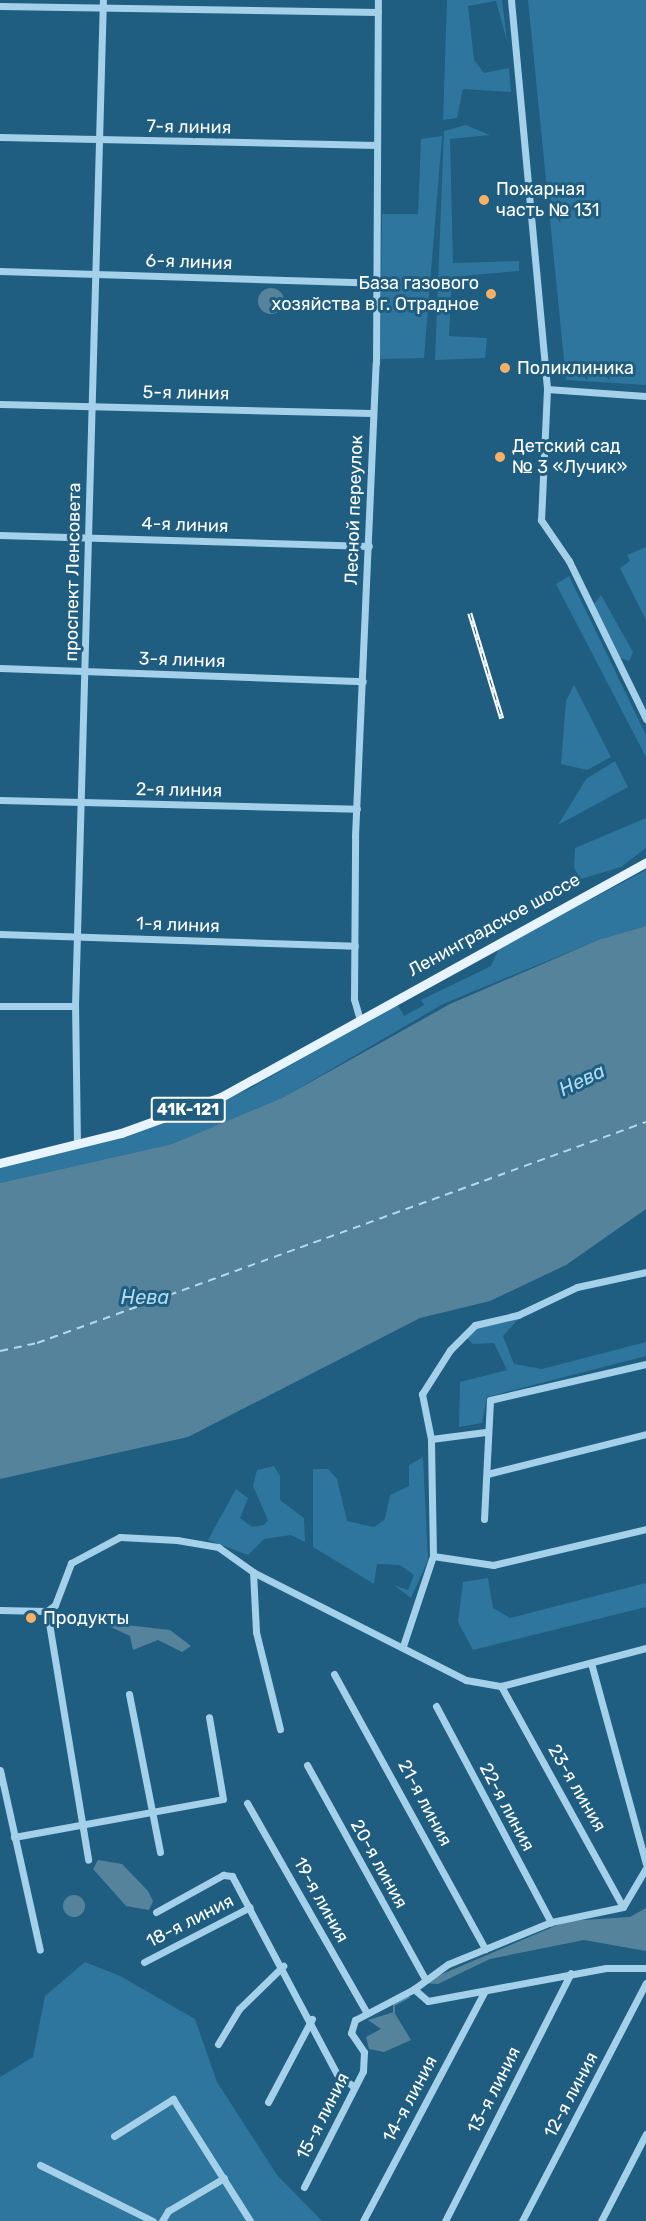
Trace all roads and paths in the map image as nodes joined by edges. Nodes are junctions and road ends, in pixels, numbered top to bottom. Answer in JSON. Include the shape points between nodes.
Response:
{"nodes":[{"id":1,"x":103,"y":0,"type":"edge"},
{"id":2,"x":378,"y":0,"type":"edge"},
{"id":3,"x":511,"y":0,"type":"edge"},
{"id":4,"x":0,"y":6,"type":"edge"},
{"id":5,"x":103,"y":10,"type":"junction"},
{"id":6,"x":378,"y":12,"type":"junction"},
{"id":7,"x":0,"y":137,"type":"edge"},
{"id":8,"x":99,"y":140,"type":"junction"},
{"id":9,"x":377,"y":145,"type":"junction"},
{"id":10,"x":0,"y":271,"type":"edge"},
{"id":11,"x":95,"y":274,"type":"junction"},
{"id":12,"x":376,"y":283,"type":"junction"},
{"id":13,"x":547,"y":389,"type":"junction"},
{"id":14,"x":646,"y":396,"type":"edge"},
{"id":15,"x":0,"y":404,"type":"edge"},
{"id":16,"x":91,"y":406,"type":"junction"},
{"id":17,"x":372,"y":413,"type":"junction"},
{"id":18,"x":0,"y":535,"type":"edge"},
{"id":19,"x":88,"y":536,"type":"junction"},
{"id":20,"x":369,"y":546,"type":"junction"},
{"id":21,"x":0,"y":668,"type":"edge"},
{"id":22,"x":86,"y":671,"type":"junction"},
{"id":23,"x":363,"y":681,"type":"junction"},
{"id":24,"x":646,"y":719,"type":"edge"},
{"id":25,"x":0,"y":800,"type":"edge"},
{"id":26,"x":82,"y":802,"type":"junction"},
{"id":27,"x":357,"y":809,"type":"junction"},
{"id":28,"x":646,"y":862,"type":"edge"},
{"id":29,"x":0,"y":934,"type":"edge"},
{"id":30,"x":77,"y":936,"type":"junction"},
{"id":31,"x":354,"y":946,"type":"junction"},
{"id":32,"x":0,"y":1006,"type":"edge"},
{"id":33,"x":75,"y":1006,"type":"junction"},
{"id":34,"x":360,"y":1020,"type":"junction"},
{"id":35,"x":77,"y":1144,"type":"junction"},
{"id":36,"x":0,"y":1163,"type":"edge"},
{"id":37,"x":646,"y":1272,"type":"edge"},
{"id":38,"x":646,"y":1364,"type":"edge"},
{"id":39,"x":486,"y":1432,"type":"junction"},
{"id":40,"x":646,"y":1434,"type":"edge"},
{"id":41,"x":431,"y":1439,"type":"junction"},
{"id":42,"x":486,"y":1474,"type":"junction"},
{"id":43,"x":484,"y":1519,"type":"dead end"},
{"id":44,"x":646,"y":1529,"type":"edge"},
{"id":45,"x":433,"y":1556,"type":"junction"},
{"id":46,"x":252,"y":1572,"type":"junction"},
{"id":47,"x":0,"y":1610,"type":"edge"},
{"id":48,"x":47,"y":1611,"type":"junction"},
{"id":49,"x":403,"y":1646,"type":"junction"},
{"id":50,"x":646,"y":1648,"type":"edge"},
{"id":51,"x":591,"y":1663,"type":"junction"},
{"id":52,"x":334,"y":1674,"type":"dead end"},
{"id":53,"x":501,"y":1686,"type":"junction"},
{"id":54,"x":129,"y":1694,"type":"dead end"},
{"id":55,"x":436,"y":1706,"type":"dead end"},
{"id":56,"x":208,"y":1717,"type":"dead end"},
{"id":57,"x":280,"y":1729,"type":"dead end"},
{"id":58,"x":307,"y":1765,"type":"dead end"},
{"id":59,"x":0,"y":1770,"type":"edge"},
{"id":60,"x":247,"y":1803,"type":"dead end"},
{"id":61,"x":153,"y":1812,"type":"junction"},
{"id":62,"x":82,"y":1826,"type":"junction"},
{"id":63,"x":14,"y":1837,"type":"junction"},
{"id":64,"x":160,"y":1852,"type":"dead end"},
{"id":65,"x":88,"y":1860,"type":"dead end"},
{"id":66,"x":646,"y":1866,"type":"edge"},
{"id":67,"x":250,"y":1907,"type":"junction"},
{"id":68,"x":623,"y":1907,"type":"junction"},
{"id":69,"x":156,"y":1912,"type":"dead end"},
{"id":70,"x":551,"y":1922,"type":"junction"},
{"id":71,"x":485,"y":1949,"type":"junction"},
{"id":72,"x":40,"y":1950,"type":"dead end"},
{"id":73,"x":144,"y":1962,"type":"dead end"},
{"id":74,"x":283,"y":1966,"type":"junction"},
{"id":75,"x":646,"y":1968,"type":"edge"},
{"id":76,"x":571,"y":1973,"type":"junction"},
{"id":77,"x":424,"y":1977,"type":"junction"},
{"id":78,"x":646,"y":1983,"type":"edge"},
{"id":79,"x":414,"y":1989,"type":"junction"},
{"id":80,"x":484,"y":1992,"type":"junction"},
{"id":81,"x":366,"y":2012,"type":"junction"},
{"id":82,"x":312,"y":2019,"type":"junction"},
{"id":83,"x":218,"y":2044,"type":"dead end"},
{"id":84,"x":354,"y":2087,"type":"junction"},
{"id":85,"x":268,"y":2102,"type":"dead end"},
{"id":86,"x":646,"y":2134,"type":"edge"},
{"id":87,"x":114,"y":2136,"type":"dead end"},
{"id":88,"x":40,"y":2165,"type":"dead end"},
{"id":89,"x":224,"y":2178,"type":"junction"},
{"id":90,"x":304,"y":2187,"type":"dead end"},
{"id":91,"x":153,"y":2221,"type":"edge"},
{"id":92,"x":162,"y":2221,"type":"edge"},
{"id":93,"x":250,"y":2221,"type":"edge"},
{"id":94,"x":363,"y":2221,"type":"edge"},
{"id":95,"x":445,"y":2221,"type":"edge"},
{"id":96,"x":522,"y":2221,"type":"edge"},
{"id":97,"x":601,"y":2221,"type":"edge"}],
"edges":[{"from":1,"to":5,"type":"street","name":"проспект Ленсовета"},
{"from":2,"to":6,"type":"street","name":"Лесной переулок"},
{"from":3,"to":13,"type":"street"},
{"from":4,"to":5,"type":"street"},
{"from":5,"to":6,"type":"street"},
{"from":5,"to":8,"type":"street","name":"проспект Ленсовета"},
{"from":6,"to":9,"type":"street","name":"Лесной переулок"},
{"from":7,"to":8,"type":"street","name":"7-я линия"},
{"from":8,"to":9,"type":"street","name":"7-я линия"},
{"from":8,"to":11,"type":"street","name":"проспект Ленсовета"},
{"from":9,"to":12,"type":"street","name":"Лесной переулок"},
{"from":10,"to":11,"type":"street","name":"6-я линия"},
{"from":11,"to":12,"type":"street","name":"6-я линия"},
{"from":11,"to":16,"type":"street","name":"проспект Ленсовета"},
{"from":12,"to":17,"type":"street","name":"Лесной переулок"},
{"from":13,"to":14,"type":"street"},
{"from":13,"to":24,"type":"street","via":[[541,520],[569,561]]},
{"from":15,"to":16,"type":"street","name":"5-я линия"},
{"from":16,"to":17,"type":"street","name":"5-я линия"},
{"from":16,"to":19,"type":"street","name":"проспект Ленсовета"},
{"from":17,"to":20,"type":"street","name":"Лесной переулок"},
{"from":18,"to":19,"type":"street","name":"4-я линия"},
{"from":19,"to":20,"type":"street","name":"4-я линия"},
{"from":19,"to":22,"type":"street","name":"проспект Ленсовета"},
{"from":20,"to":23,"type":"street","name":"Лесной переулок"},
{"from":21,"to":22,"type":"street","name":"3-я линия"},
{"from":22,"to":23,"type":"street","name":"3-я линия"},
{"from":22,"to":26,"type":"street","name":"проспект Ленсовета"},
{"from":23,"to":27,"type":"street","name":"Лесной переулок"},
{"from":25,"to":26,"type":"street","name":"2-я линия"},
{"from":26,"to":27,"type":"street","name":"2-я линия"},
{"from":26,"to":30,"type":"street","name":"проспект Ленсовета"},
{"from":27,"to":31,"type":"street","name":"Лесной переулок"},
{"from":28,"to":34,"type":"main road","name":"Ленинградское шоссе","number":"41К-121"},
{"from":29,"to":30,"type":"street","name":"1-я линия"},
{"from":30,"to":31,"type":"street","name":"1-я линия"},
{"from":30,"to":33,"type":"street","name":"проспект Ленсовета"},
{"from":31,"to":34,"type":"street","name":"Лесной переулок","via":[[354,999]]},
{"from":32,"to":33,"type":"street"},
{"from":33,"to":35,"type":"street","name":"проспект Ленсовета"},
{"from":34,"to":35,"type":"main road","number":"41К-121","via":[[221,1097]]},
{"from":35,"to":36,"type":"main road","number":"41К-121"},
{"from":37,"to":41,"type":"street","via":[[577,1287],[518,1315],[475,1325],[450,1350],[422,1394]]},
{"from":38,"to":39,"type":"street","via":[[490,1400]]},
{"from":39,"to":41,"type":"street"},
{"from":39,"to":42,"type":"street"},
{"from":40,"to":42,"type":"street"},
{"from":41,"to":45,"type":"street"},
{"from":42,"to":43,"type":"street"},
{"from":44,"to":45,"type":"street","via":[[493,1565]]},
{"from":45,"to":49,"type":"street"},
{"from":46,"to":48,"type":"street","via":[[218,1547],[120,1537],[70,1563],[55,1605]]},
{"from":46,"to":49,"type":"street"},
{"from":46,"to":57,"type":"street","via":[[256,1632]]},
{"from":47,"to":48,"type":"street"},
{"from":48,"to":62,"type":"street"},
{"from":49,"to":53,"type":"street","via":[[466,1680]]},
{"from":50,"to":51,"type":"street"},
{"from":51,"to":53,"type":"street"},
{"from":51,"to":66,"type":"street"},
{"from":52,"to":71,"type":"street","name":"21-я линия"},
{"from":53,"to":68,"type":"street","name":"23-я линия"},
{"from":54,"to":61,"type":"street"},
{"from":55,"to":70,"type":"street","name":"22-я линия"},
{"from":56,"to":61,"type":"street","via":[[223,1799]]},
{"from":58,"to":77,"type":"street","name":"20-я линия"},
{"from":59,"to":63,"type":"street"},
{"from":60,"to":81,"type":"street","name":"19-я линия"},
{"from":61,"to":62,"type":"street"},
{"from":61,"to":64,"type":"street"},
{"from":62,"to":63,"type":"street"},
{"from":62,"to":65,"type":"street"},
{"from":63,"to":72,"type":"street"},
{"from":66,"to":68,"type":"street"},
{"from":67,"to":69,"type":"street","via":[[232,1876],[223,1875]]},
{"from":67,"to":73,"type":"street","name":"18-я линия"},
{"from":67,"to":74,"type":"street"},
{"from":68,"to":70,"type":"street"},
{"from":70,"to":71,"type":"street"},
{"from":71,"to":77,"type":"street"},
{"from":74,"to":82,"type":"street"},
{"from":74,"to":83,"type":"street","via":[[239,2009]]},
{"from":75,"to":76,"type":"street"},
{"from":76,"to":80,"type":"street"},
{"from":76,"to":95,"type":"street","name":"13-я линия"},
{"from":77,"to":79,"type":"street"},
{"from":78,"to":96,"type":"street","name":"12-я линия"},
{"from":79,"to":80,"type":"street","via":[[428,2001]]},
{"from":79,"to":81,"type":"street"},
{"from":80,"to":94,"type":"street","name":"14-я линия"},
{"from":81,"to":84,"type":"street","name":"15-я линия","via":[[351,2027],[365,2063]]},
{"from":82,"to":84,"type":"street","via":[[337,2074]]},
{"from":82,"to":85,"type":"street"},
{"from":84,"to":90,"type":"street","name":"15-я линия"},
{"from":86,"to":97,"type":"street"},
{"from":87,"to":89,"type":"street","via":[[173,2098]]},
{"from":88,"to":91,"type":"street"},
{"from":89,"to":92,"type":"street","via":[[168,2211]]},
{"from":89,"to":93,"type":"street"}]}
